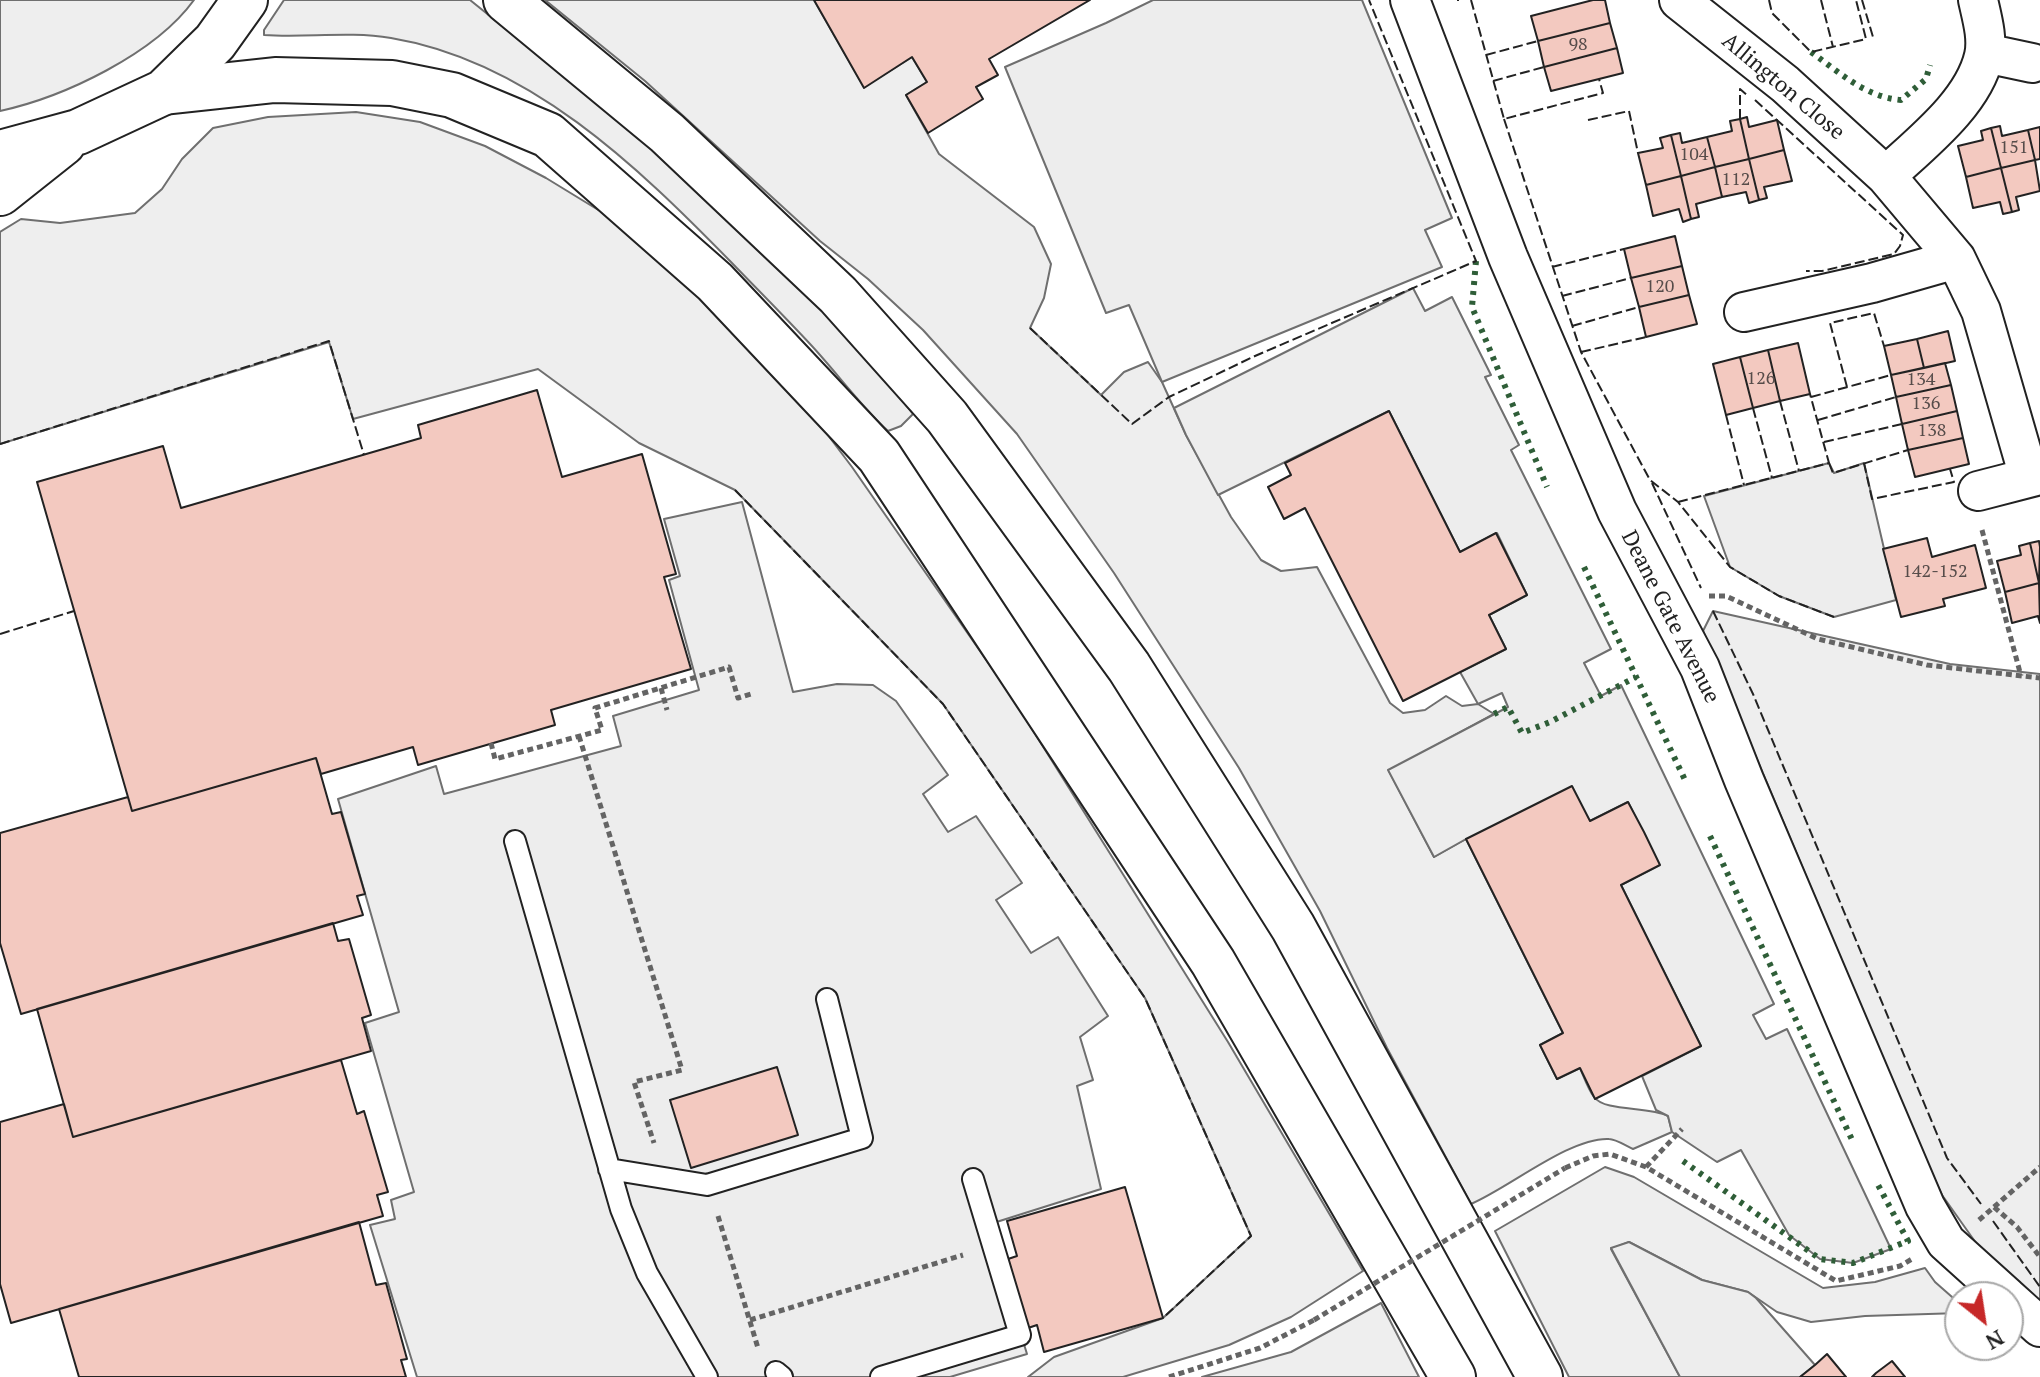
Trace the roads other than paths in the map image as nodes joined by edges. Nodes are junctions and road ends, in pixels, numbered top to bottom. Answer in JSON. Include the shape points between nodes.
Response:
{"nodes":[{"id":1,"x":245,"y":0,"type":"edge"},
{"id":2,"x":506,"y":0,"type":"edge"},
{"id":3,"x":1410,"y":0,"type":"edge"},
{"id":4,"x":1679,"y":0,"type":"edge"},
{"id":5,"x":1978,"y":0,"type":"edge"},
{"id":6,"x":1985,"y":53,"type":"junction"},
{"id":7,"x":2032,"y":63,"type":"dead end"},
{"id":8,"x":164,"y":92,"type":"junction"},
{"id":9,"x":78,"y":132,"type":"junction"},
{"id":10,"x":0,"y":153,"type":"edge"},
{"id":11,"x":1886,"y":176,"type":"junction"},
{"id":12,"x":0,"y":193,"type":"edge"},
{"id":13,"x":1956,"y":259,"type":"junction"},
{"id":14,"x":1744,"y":312,"type":"dead end"},
{"id":15,"x":2034,"y":476,"type":"edge"},
{"id":16,"x":1979,"y":506,"type":"road end"},
{"id":17,"x":515,"y":841,"type":"dead end"},
{"id":18,"x":827,"y":999,"type":"dead end"},
{"id":19,"x":609,"y":1169,"type":"junction"},
{"id":20,"x":973,"y":1179,"type":"dead end"},
{"id":21,"x":1988,"y":1281,"type":"edge"},
{"id":22,"x":2024,"y":1313,"type":"edge"},
{"id":23,"x":2040,"y":1327,"type":"edge"},
{"id":24,"x":707,"y":1377,"type":"edge"},
{"id":25,"x":881,"y":1377,"type":"edge"},
{"id":26,"x":1453,"y":1377,"type":"edge"},
{"id":27,"x":1540,"y":1377,"type":"edge"}],
"edges":[{"from":1,"to":8,"type":"main road","via":[[215,42]]},
{"from":2,"to":27,"type":"main road","via":[[667,133],[838,295],[947,417],[1129,667],[1293,927]]},
{"from":3,"to":21,"type":"street","name":"Deane Gate Avenue","via":[[1526,299],[1617,511],[1700,668],[1925,1206],[1946,1242]]},
{"from":4,"to":11,"type":"street","name":"Allington Close","via":[[1785,84]]},
{"from":5,"to":6,"type":"street"},
{"from":6,"to":7,"type":"street"},
{"from":6,"to":11,"type":"street","via":[[1976,79],[1942,124]]},
{"from":8,"to":9,"type":"main road"},
{"from":8,"to":26,"type":"main road","via":[[275,80],[392,83],[452,95],[548,135],[715,282],[879,456],[1213,962]]},
{"from":9,"to":10,"type":"main road"},
{"from":9,"to":12,"type":"main road"},
{"from":11,"to":13,"type":"street","name":"Allington Close"},
{"from":13,"to":14,"type":"street"},
{"from":13,"to":15,"type":"street","name":"Allington Close","via":[[1981,311]]},
{"from":15,"to":16,"type":"street","name":"Allington Close"},
{"from":17,"to":19,"type":"lane"},
{"from":18,"to":19,"type":"lane","via":[[862,1138],[707,1185]]},
{"from":19,"to":24,"type":"lane","via":[[647,1273]]},
{"from":20,"to":25,"type":"lane","via":[[1020,1335]]},
{"from":22,"to":23,"type":"street","name":"Deane Gate Avenue"}]}
